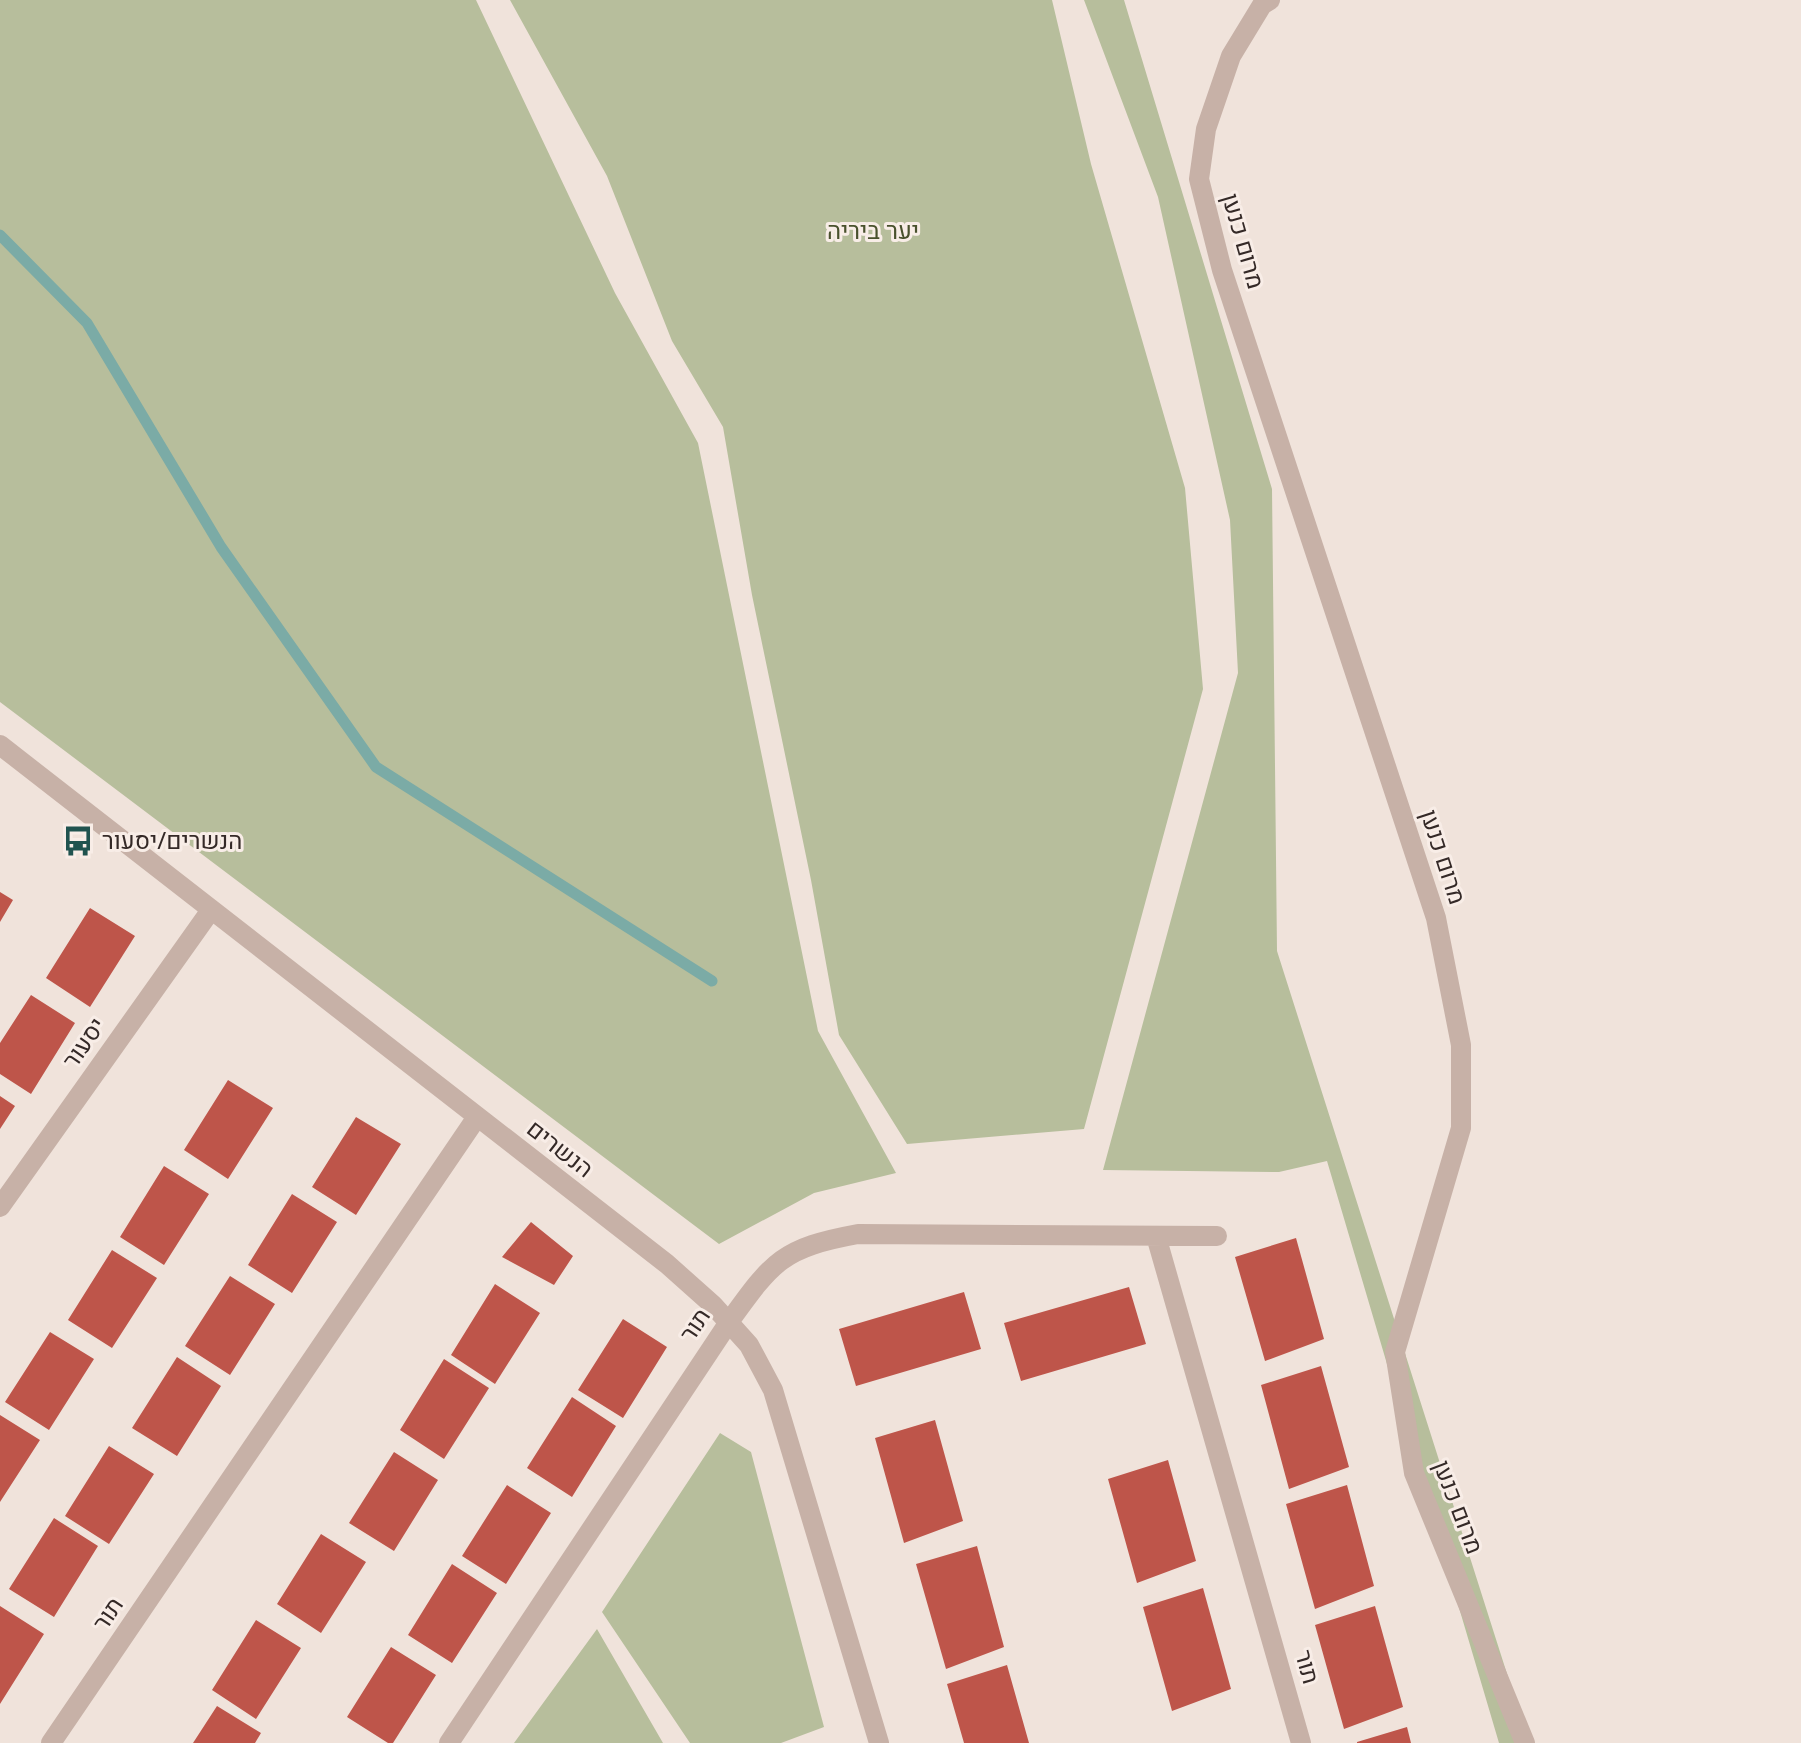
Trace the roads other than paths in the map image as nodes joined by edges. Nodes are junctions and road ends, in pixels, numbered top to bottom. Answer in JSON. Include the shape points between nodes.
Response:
{"nodes":[{"id":1,"x":1270,"y":0,"type":"edge"},
{"id":2,"x":0,"y":745,"type":"edge"},
{"id":3,"x":211,"y":910,"type":"junction"},
{"id":4,"x":477,"y":1117,"type":"junction"},
{"id":5,"x":0,"y":1207,"type":"edge"},
{"id":6,"x":1156,"y":1236,"type":"junction"},
{"id":7,"x":1217,"y":1236,"type":"dead end"},
{"id":8,"x":729,"y":1322,"type":"junction"},
{"id":9,"x":51,"y":1743,"type":"edge"},
{"id":10,"x":449,"y":1743,"type":"edge"},
{"id":11,"x":879,"y":1743,"type":"edge"},
{"id":12,"x":1301,"y":1743,"type":"edge"},
{"id":13,"x":1525,"y":1743,"type":"edge"}],
"edges":[{"from":1,"to":13,"type":"street","name":"מרום כנען","via":[[1231,56],[1206,129],[1199,179],[1222,270],[1436,918],[1461,1045],[1461,1128],[1395,1352],[1414,1473]]},
{"from":2,"to":3,"type":"street","name":"הנשרים"},
{"from":3,"to":4,"type":"street","name":"הנשרים"},
{"from":3,"to":5,"type":"street","name":"יסעור"},
{"from":4,"to":8,"type":"street","name":"הנשרים","via":[[667,1264]]},
{"from":4,"to":9,"type":"street","name":"תור"},
{"from":6,"to":7,"type":"street","name":"תור"},
{"from":6,"to":8,"type":"street","name":"תור","via":[[858,1234],[786,1255],[762,1277]]},
{"from":6,"to":12,"type":"street","name":"תור"},
{"from":8,"to":10,"type":"street","name":"תור"},
{"from":8,"to":11,"type":"street","name":"הנשרים","via":[[749,1345],[773,1390]]}]}
